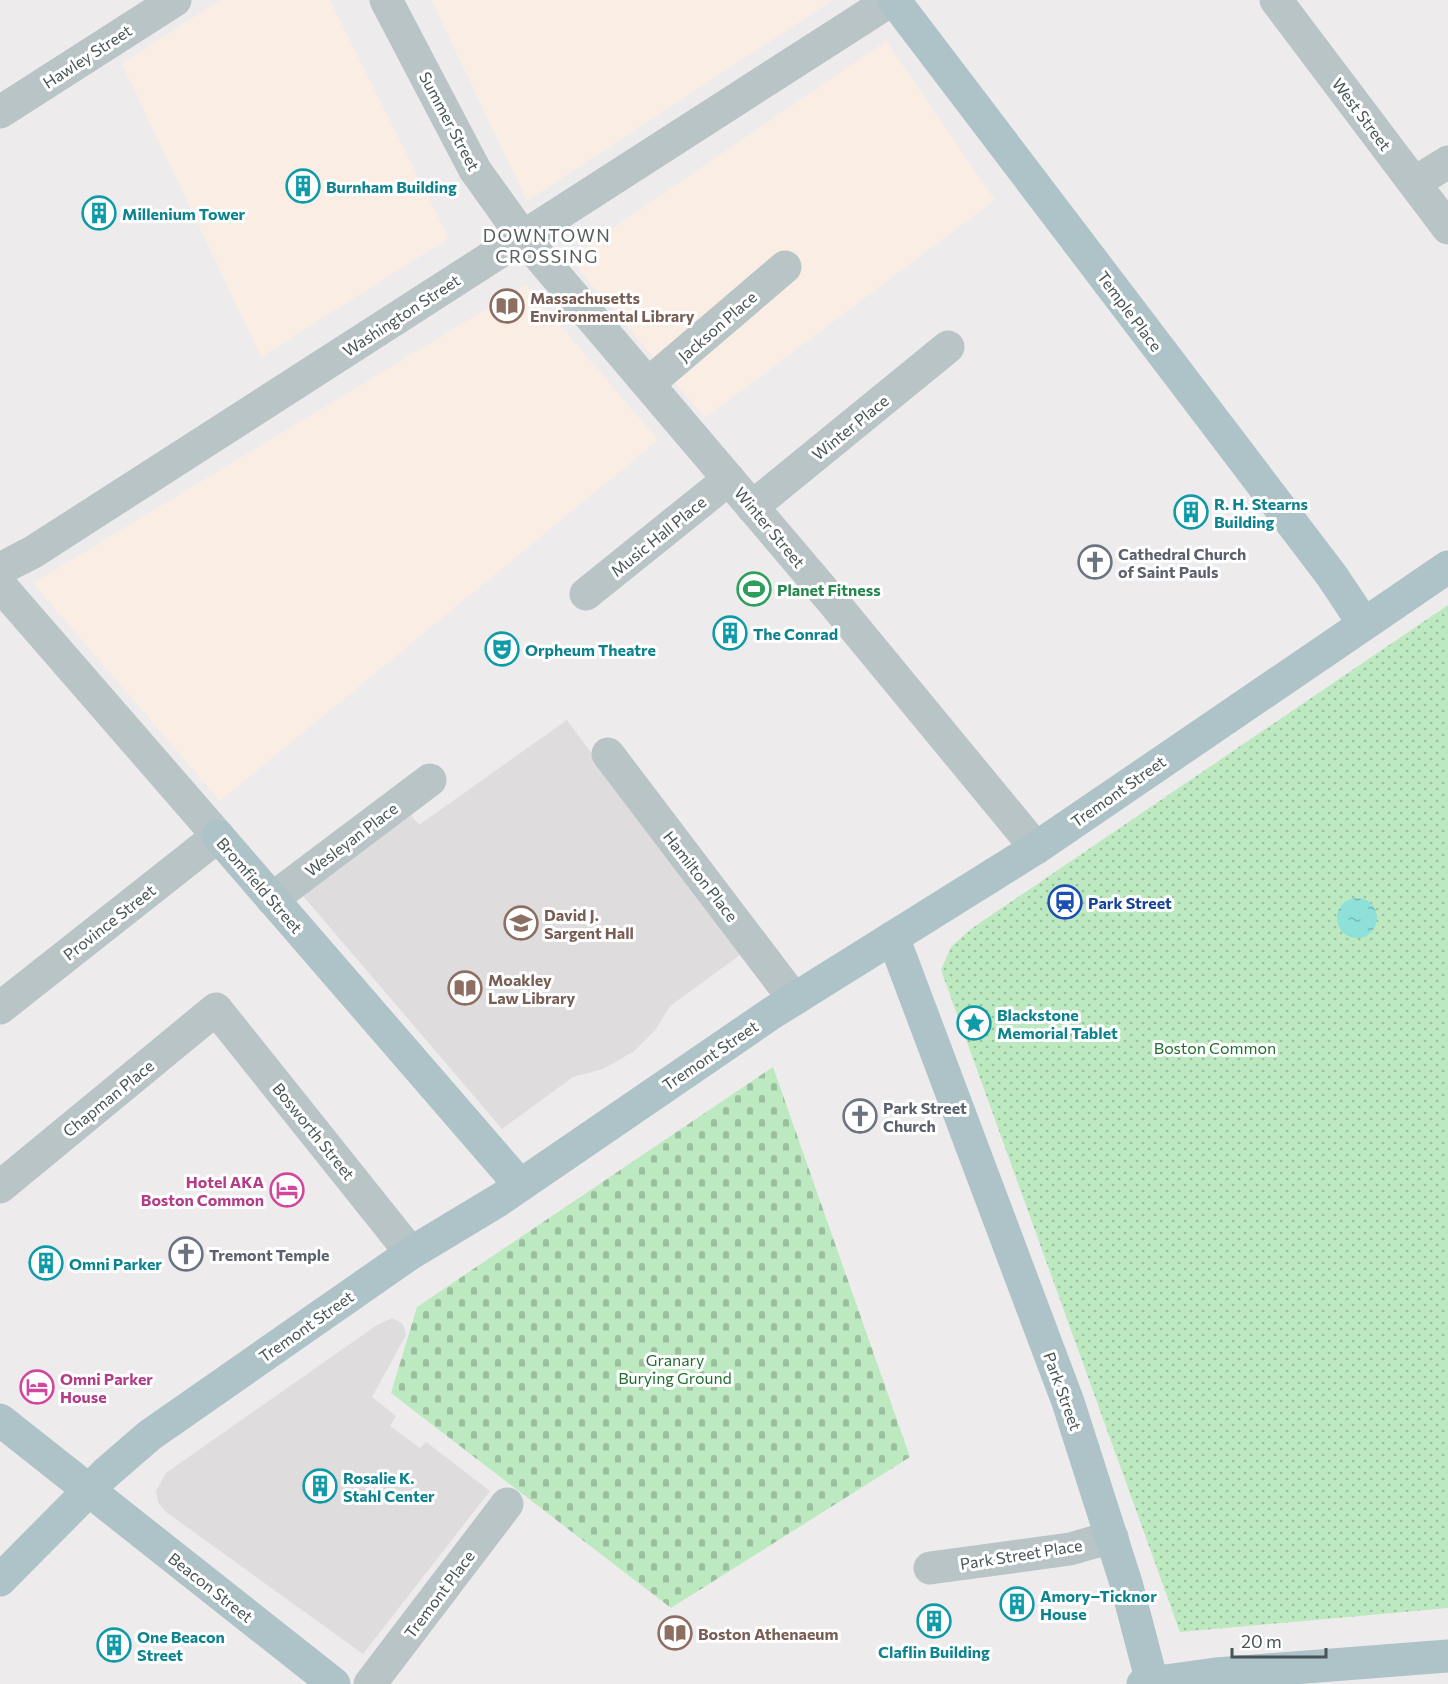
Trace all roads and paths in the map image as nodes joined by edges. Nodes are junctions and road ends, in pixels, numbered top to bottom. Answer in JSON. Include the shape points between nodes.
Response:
{"nodes":[{"id":1,"x":175,"y":0,"type":"edge"},
{"id":2,"x":386,"y":0,"type":"edge"},
{"id":3,"x":892,"y":0,"type":"edge"},
{"id":4,"x":1276,"y":0,"type":"edge"},
{"id":5,"x":0,"y":112,"type":"edge"},
{"id":6,"x":1448,"y":162,"type":"edge"},
{"id":7,"x":1414,"y":183,"type":"junction"},
{"id":8,"x":1448,"y":228,"type":"edge"},
{"id":9,"x":523,"y":237,"type":"junction"},
{"id":10,"x":785,"y":267,"type":"dead end"},
{"id":11,"x":948,"y":347,"type":"dead end"},
{"id":12,"x":648,"y":384,"type":"junction"},
{"id":13,"x":729,"y":479,"type":"junction"},
{"id":14,"x":753,"y":507,"type":"junction"},
{"id":15,"x":1448,"y":567,"type":"edge"},
{"id":16,"x":0,"y":569,"type":"edge"},
{"id":17,"x":0,"y":585,"type":"edge"},
{"id":18,"x":586,"y":594,"type":"dead end"},
{"id":19,"x":1364,"y":624,"type":"junction"},
{"id":20,"x":608,"y":754,"type":"dead end"},
{"id":21,"x":430,"y":780,"type":"dead end"},
{"id":22,"x":218,"y":836,"type":"junction"},
{"id":23,"x":1036,"y":848,"type":"junction"},
{"id":24,"x":272,"y":899,"type":"junction"},
{"id":25,"x":894,"y":937,"type":"junction"},
{"id":26,"x":5,"y":993,"type":"edge"},
{"id":27,"x":794,"y":999,"type":"junction"},
{"id":28,"x":216,"y":1009,"type":"joint"},
{"id":29,"x":520,"y":1185,"type":"junction"},
{"id":30,"x":0,"y":1186,"type":"edge"},
{"id":31,"x":411,"y":1253,"type":"junction"},
{"id":32,"x":0,"y":1420,"type":"edge"},
{"id":33,"x":88,"y":1490,"type":"junction"},
{"id":34,"x":507,"y":1504,"type":"dead end"},
{"id":35,"x":1112,"y":1538,"type":"junction"},
{"id":36,"x":930,"y":1568,"type":"dead end"},
{"id":37,"x":0,"y":1580,"type":"edge"},
{"id":38,"x":1448,"y":1656,"type":"edge"},
{"id":39,"x":1148,"y":1683,"type":"edge"},
{"id":40,"x":334,"y":1684,"type":"edge"},
{"id":41,"x":370,"y":1684,"type":"edge"}],
"edges":[{"from":1,"to":5,"type":"street","name":"Hawley Street"},
{"from":2,"to":9,"type":"street","name":"Summer Street","via":[[476,170]]},
{"from":3,"to":9,"type":"street","name":"Washington Street"},
{"from":3,"to":19,"type":"main road","name":"Temple Place"},
{"from":4,"to":7,"type":"street","name":"West Street"},
{"from":6,"to":7,"type":"street"},
{"from":7,"to":8,"type":"street","name":"West Street"},
{"from":9,"to":12,"type":"street","name":"Winter Street"},
{"from":9,"to":16,"type":"street","name":"Washington Street","via":[[33,552]]},
{"from":10,"to":12,"type":"street","name":"Jackson Place"},
{"from":11,"to":14,"type":"street","name":"Winter Place"},
{"from":12,"to":13,"type":"street","name":"Winter Street"},
{"from":13,"to":14,"type":"street","name":"Winter Street"},
{"from":13,"to":18,"type":"street","name":"Music Hall Place"},
{"from":14,"to":23,"type":"street","name":"Winter Street"},
{"from":15,"to":19,"type":"main road","name":"Tremont Street"},
{"from":17,"to":22,"type":"street","name":"Bromfield Street"},
{"from":19,"to":23,"type":"main road","name":"Tremont Street"},
{"from":20,"to":27,"type":"street","name":"Hamilton Place"},
{"from":21,"to":24,"type":"street","name":"Wesleyan Place"},
{"from":22,"to":24,"type":"main road","name":"Bromfield Street"},
{"from":22,"to":26,"type":"street","name":"Province Street"},
{"from":23,"to":25,"type":"main road","name":"Tremont Street"},
{"from":24,"to":29,"type":"main road","name":"Bromfield Street"},
{"from":25,"to":27,"type":"main road","name":"Tremont Street"},
{"from":25,"to":35,"type":"main road","name":"Park Street","via":[[1068,1402]]},
{"from":27,"to":29,"type":"main road","name":"Tremont Street"},
{"from":28,"to":30,"type":"street","name":"Chapman Place"},
{"from":28,"to":31,"type":"street","name":"Bosworth Street"},
{"from":29,"to":31,"type":"main road","name":"Tremont Street"},
{"from":31,"to":33,"type":"main road","name":"Tremont Street","via":[[150,1435]]},
{"from":32,"to":33,"type":"main road","name":"Beacon Street"},
{"from":33,"to":37,"type":"main road","name":"Tremont Street"},
{"from":33,"to":40,"type":"main road","name":"Beacon Street"},
{"from":34,"to":41,"type":"street","name":"Tremont Place"},
{"from":35,"to":36,"type":"street","name":"Park Street Place","via":[[1070,1549]]},
{"from":35,"to":39,"type":"main road","name":"Park Street","via":[[1140,1632]]},
{"from":38,"to":39,"type":"main road"}]}
